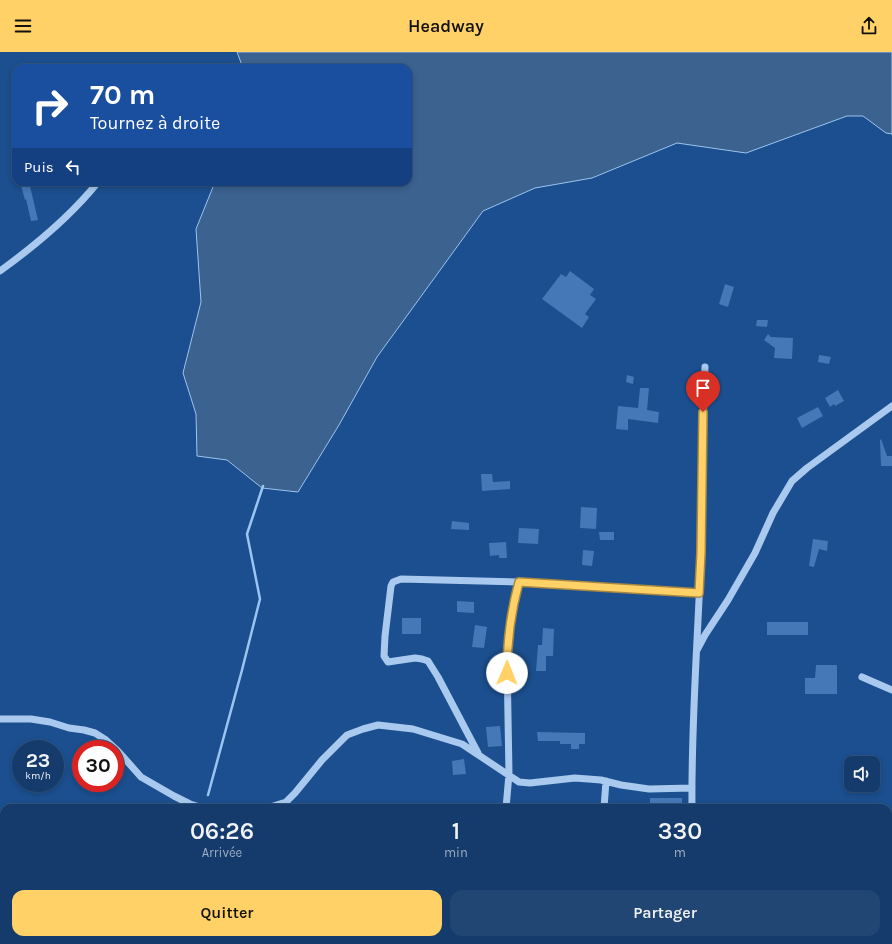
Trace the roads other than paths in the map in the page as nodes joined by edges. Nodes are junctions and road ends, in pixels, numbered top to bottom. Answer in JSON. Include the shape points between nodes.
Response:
{"nodes":[{"id":1,"x":94,"y":186,"type":"edge"},
{"id":2,"x":0,"y":271,"type":"edge"},
{"id":3,"x":705,"y":367,"type":"dead end"},
{"id":4,"x":892,"y":406,"type":"edge"},
{"id":5,"x":519,"y":582,"type":"junction"},
{"id":6,"x":699,"y":593,"type":"junction"},
{"id":7,"x":696,"y":652,"type":"junction"},
{"id":8,"x":862,"y":677,"type":"dead end"},
{"id":9,"x":892,"y":690,"type":"edge"},
{"id":10,"x":0,"y":719,"type":"edge"},
{"id":11,"x":478,"y":754,"type":"junction"},
{"id":12,"x":509,"y":774,"type":"junction"},
{"id":13,"x":606,"y":782,"type":"junction"},
{"id":14,"x":692,"y":788,"type":"junction"},
{"id":15,"x":190,"y":804,"type":"edge"},
{"id":16,"x":280,"y":804,"type":"edge"},
{"id":17,"x":506,"y":804,"type":"edge"},
{"id":18,"x":604,"y":804,"type":"edge"},
{"id":19,"x":692,"y":804,"type":"edge"}],
"edges":[{"from":1,"to":2,"type":"street","via":[[34,246]]},
{"from":3,"to":6,"type":"street"},
{"from":4,"to":7,"type":"street","via":[[792,481],[773,513],[756,553]]},
{"from":5,"to":6,"type":"street"},
{"from":5,"to":11,"type":"street","via":[[401,579],[391,586],[385,660],[388,662],[416,658],[428,661]]},
{"from":5,"to":12,"type":"street","via":[[510,621],[507,659]]},
{"from":6,"to":7,"type":"street"},
{"from":7,"to":14,"type":"street"},
{"from":8,"to":9,"type":"street"},
{"from":10,"to":15,"type":"street","via":[[31,719],[95,733],[114,747],[141,777]]},
{"from":11,"to":12,"type":"street"},
{"from":11,"to":16,"type":"street","via":[[462,744],[414,729],[378,725],[347,735],[295,793],[286,802]]},
{"from":12,"to":13,"type":"street","via":[[519,782],[530,783],[575,778]]},
{"from":12,"to":17,"type":"street"},
{"from":13,"to":14,"type":"street","via":[[649,789]]},
{"from":13,"to":18,"type":"street"},
{"from":14,"to":19,"type":"street"}]}
